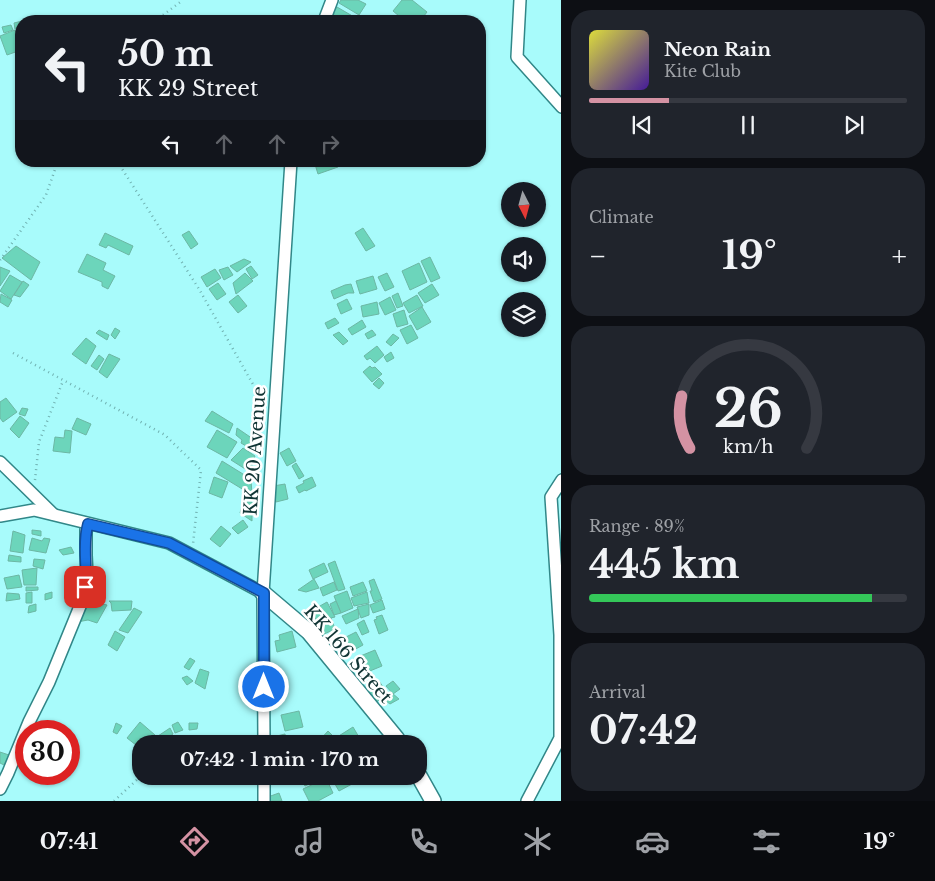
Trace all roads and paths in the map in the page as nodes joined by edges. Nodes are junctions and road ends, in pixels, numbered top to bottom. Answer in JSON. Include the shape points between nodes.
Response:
{"nodes":[{"id":1,"x":183,"y":0,"type":"edge"},
{"id":2,"x":332,"y":0,"type":"edge"},
{"id":3,"x":520,"y":0,"type":"edge"},
{"id":4,"x":163,"y":15,"type":"edge"},
{"id":5,"x":326,"y":15,"type":"edge"},
{"id":6,"x":561,"y":107,"type":"edge"},
{"id":7,"x":56,"y":167,"type":"edge"},
{"id":8,"x":121,"y":167,"type":"edge"},
{"id":9,"x":291,"y":167,"type":"edge"},
{"id":10,"x":0,"y":260,"type":"edge"},
{"id":11,"x":13,"y":353,"type":"dead end"},
{"id":12,"x":63,"y":380,"type":"junction"},
{"id":13,"x":274,"y":423,"type":"junction"},
{"id":14,"x":0,"y":462,"type":"edge"},
{"id":15,"x":561,"y":480,"type":"edge"},
{"id":16,"x":33,"y":494,"type":"junction"},
{"id":17,"x":54,"y":515,"type":"junction"},
{"id":18,"x":0,"y":516,"type":"edge"},
{"id":19,"x":88,"y":524,"type":"junction"},
{"id":20,"x":192,"y":555,"type":"junction"},
{"id":21,"x":264,"y":593,"type":"junction"},
{"id":22,"x":264,"y":735,"type":"edge"},
{"id":23,"x":394,"y":735,"type":"edge"},
{"id":24,"x":132,"y":784,"type":"edge"},
{"id":25,"x":264,"y":785,"type":"edge"},
{"id":26,"x":424,"y":785,"type":"edge"},
{"id":27,"x":0,"y":789,"type":"edge"},
{"id":28,"x":114,"y":801,"type":"edge"},
{"id":29,"x":264,"y":801,"type":"edge"},
{"id":30,"x":433,"y":801,"type":"edge"},
{"id":31,"x":527,"y":801,"type":"edge"}],
"edges":[{"from":1,"to":4,"type":"path"},
{"from":2,"to":5,"type":"street"},
{"from":3,"to":6,"type":"street","via":[[517,57]]},
{"from":7,"to":10,"type":"path","via":[[46,195]]},
{"from":8,"to":13,"type":"path","via":[[199,289]]},
{"from":9,"to":13,"type":"street","name":"KK 20 Avenue"},
{"from":11,"to":12,"type":"path"},
{"from":12,"to":16,"type":"path","via":[[39,442]]},
{"from":12,"to":20,"type":"path","via":[[165,435],[201,470]]},
{"from":13,"to":21,"type":"street","name":"KK 20 Avenue"},
{"from":14,"to":16,"type":"street"},
{"from":15,"to":31,"type":"street","via":[[551,498],[560,635],[560,738]]},
{"from":16,"to":17,"type":"street"},
{"from":17,"to":18,"type":"street","via":[[34,510]]},
{"from":17,"to":19,"type":"street"},
{"from":19,"to":20,"type":"street","via":[[169,543]]},
{"from":19,"to":27,"type":"street","via":[[83,599]]},
{"from":20,"to":21,"type":"street"},
{"from":21,"to":22,"type":"street","name":"KK 20 Avenue"},
{"from":21,"to":23,"type":"street","name":"KK 166 Street","via":[[309,632]]},
{"from":24,"to":28,"type":"path"},
{"from":25,"to":29,"type":"street"},
{"from":26,"to":30,"type":"street"}]}
